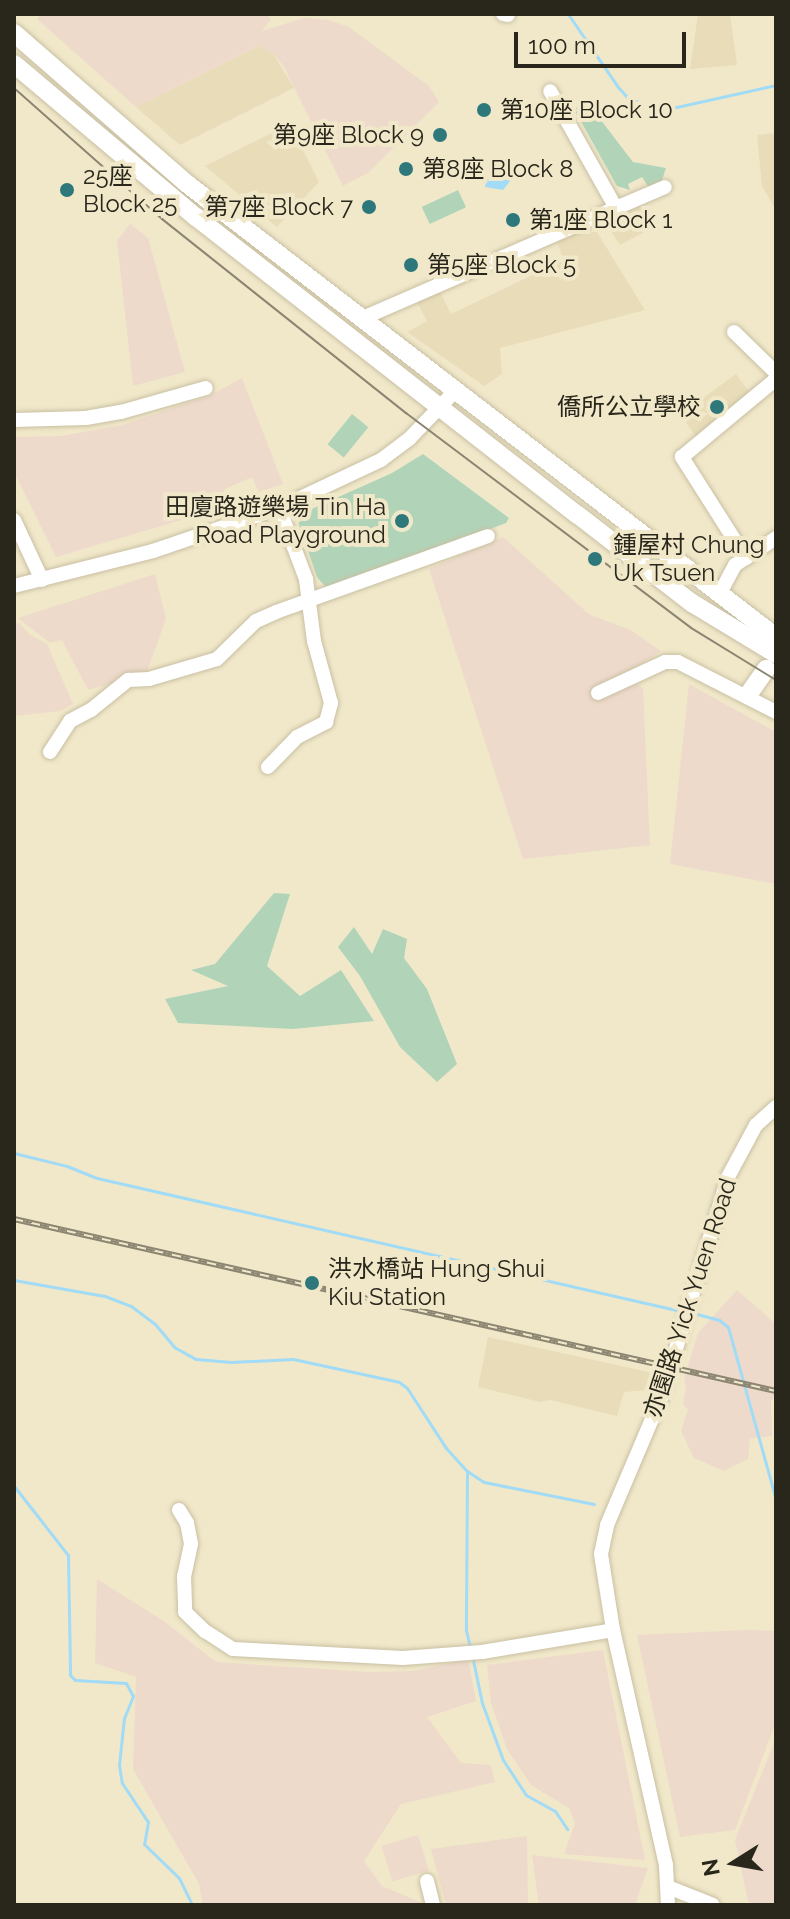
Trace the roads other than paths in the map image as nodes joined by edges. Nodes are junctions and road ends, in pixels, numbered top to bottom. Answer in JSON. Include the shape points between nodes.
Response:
{"nodes":[{"id":1,"x":14,"y":33,"type":"edge"},
{"id":2,"x":14,"y":64,"type":"edge"},
{"id":3,"x":550,"y":91,"type":"dead end"},
{"id":4,"x":665,"y":187,"type":"dead end"},
{"id":5,"x":616,"y":208,"type":"junction"},
{"id":6,"x":363,"y":318,"type":"junction"},
{"id":7,"x":734,"y":332,"type":"dead end"},
{"id":8,"x":776,"y":376,"type":"edge"},
{"id":9,"x":206,"y":388,"type":"dead end"},
{"id":10,"x":456,"y":390,"type":"junction"},
{"id":11,"x":440,"y":406,"type":"junction"},
{"id":12,"x":14,"y":420,"type":"edge"},
{"id":13,"x":279,"y":508,"type":"junction"},
{"id":14,"x":14,"y":520,"type":"edge"},
{"id":15,"x":488,"y":536,"type":"dead end"},
{"id":16,"x":776,"y":538,"type":"edge"},
{"id":17,"x":746,"y":558,"type":"junction"},
{"id":18,"x":42,"y":580,"type":"junction"},
{"id":19,"x":14,"y":586,"type":"edge"},
{"id":20,"x":719,"y":595,"type":"junction"},
{"id":21,"x":307,"y":600,"type":"junction"},
{"id":22,"x":710,"y":614,"type":"junction"},
{"id":23,"x":776,"y":637,"type":"edge"},
{"id":24,"x":769,"y":660,"type":"edge"},
{"id":25,"x":598,"y":693,"type":"dead end"},
{"id":26,"x":748,"y":695,"type":"junction"},
{"id":27,"x":776,"y":712,"type":"edge"},
{"id":28,"x":50,"y":752,"type":"dead end"},
{"id":29,"x":268,"y":767,"type":"dead end"},
{"id":30,"x":776,"y":1107,"type":"edge"},
{"id":31,"x":179,"y":1510,"type":"dead end"},
{"id":32,"x":613,"y":1630,"type":"junction"},
{"id":33,"x":427,"y":1881,"type":"dead end"},
{"id":34,"x":668,"y":1887,"type":"junction"},
{"id":35,"x":433,"y":1905,"type":"edge"},
{"id":36,"x":668,"y":1905,"type":"edge"},
{"id":37,"x":713,"y":1905,"type":"edge"}],
"edges":[{"from":1,"to":6,"type":"main road","via":[[157,159]]},
{"from":2,"to":11,"type":"main road","via":[[196,217]]},
{"from":3,"to":5,"type":"street"},
{"from":4,"to":5,"type":"street"},
{"from":5,"to":6,"type":"street"},
{"from":6,"to":10,"type":"main road"},
{"from":7,"to":8,"type":"street"},
{"from":8,"to":17,"type":"street","via":[[682,457]]},
{"from":9,"to":12,"type":"street","via":[[86,418]]},
{"from":10,"to":11,"type":"street"},
{"from":10,"to":20,"type":"main road"},
{"from":11,"to":13,"type":"street","via":[[381,460]]},
{"from":11,"to":22,"type":"main road"},
{"from":13,"to":18,"type":"street","via":[[190,540]]},
{"from":13,"to":21,"type":"street","via":[[306,579]]},
{"from":14,"to":18,"type":"street"},
{"from":15,"to":21,"type":"street"},
{"from":16,"to":17,"type":"street"},
{"from":17,"to":20,"type":"street","via":[[735,565]]},
{"from":18,"to":19,"type":"street"},
{"from":20,"to":22,"type":"main road"},
{"from":20,"to":23,"type":"main road"},
{"from":21,"to":28,"type":"street","via":[[256,621],[217,659],[128,680],[70,721]]},
{"from":21,"to":29,"type":"street","via":[[331,703],[326,722],[297,737]]},
{"from":22,"to":24,"type":"main road"},
{"from":24,"to":26,"type":"main road"},
{"from":25,"to":26,"type":"street","via":[[665,662],[678,662]]},
{"from":26,"to":27,"type":"street"},
{"from":30,"to":32,"type":"street","name":"亦園路 Yick Yuen Road","via":[[756,1125],[728,1177],[661,1398],[607,1525],[601,1554]]},
{"from":31,"to":32,"type":"street","via":[[191,1544],[184,1576],[185,1612],[233,1649],[403,1658],[482,1652]]},
{"from":32,"to":34,"type":"street","name":"亦園路 Yick Yuen Road"},
{"from":33,"to":35,"type":"street"},
{"from":34,"to":36,"type":"street","name":"亦園路 Yick Yuen Road"},
{"from":34,"to":37,"type":"street"}]}
